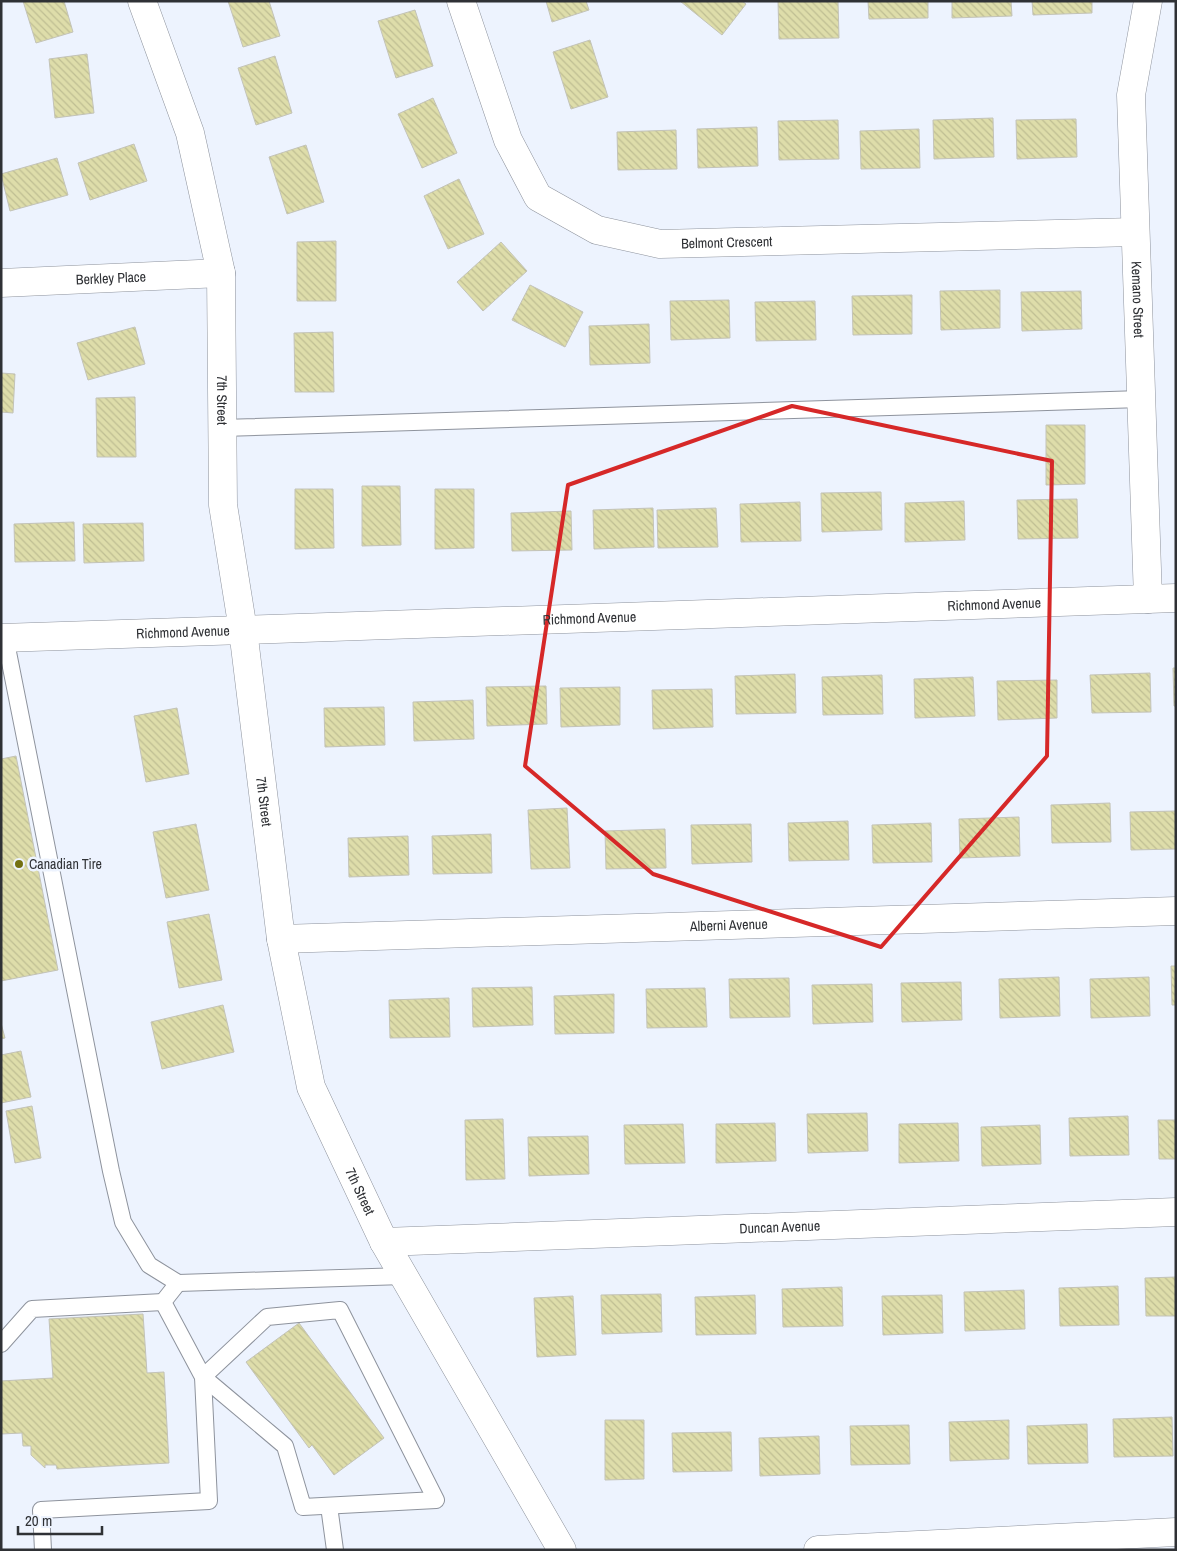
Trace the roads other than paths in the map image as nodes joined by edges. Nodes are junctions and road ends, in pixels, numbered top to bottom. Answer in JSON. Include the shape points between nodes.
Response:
{"nodes":[{"id":1,"x":142,"y":1,"type":"edge"},
{"id":2,"x":460,"y":1,"type":"edge"},
{"id":3,"x":1148,"y":1,"type":"edge"},
{"id":4,"x":1135,"y":232,"type":"junction"},
{"id":5,"x":221,"y":273,"type":"junction"},
{"id":6,"x":1,"y":283,"type":"edge"},
{"id":7,"x":1141,"y":399,"type":"junction"},
{"id":8,"x":222,"y":428,"type":"junction"},
{"id":9,"x":1176,"y":598,"type":"edge"},
{"id":10,"x":1148,"y":599,"type":"junction"},
{"id":11,"x":243,"y":630,"type":"junction"},
{"id":12,"x":3,"y":637,"type":"edge"},
{"id":13,"x":1176,"y":910,"type":"edge"},
{"id":14,"x":281,"y":938,"type":"junction"},
{"id":15,"x":1176,"y":1212,"type":"edge"},
{"id":16,"x":384,"y":1242,"type":"junction"},
{"id":17,"x":404,"y":1276,"type":"junction"},
{"id":18,"x":178,"y":1283,"type":"junction"},
{"id":19,"x":163,"y":1302,"type":"junction"},
{"id":20,"x":1,"y":1344,"type":"edge"},
{"id":21,"x":203,"y":1377,"type":"junction"},
{"id":22,"x":329,"y":1506,"type":"junction"},
{"id":23,"x":1176,"y":1532,"type":"edge"},
{"id":24,"x":43,"y":1550,"type":"edge"},
{"id":25,"x":335,"y":1550,"type":"edge"},
{"id":26,"x":562,"y":1550,"type":"edge"},
{"id":27,"x":818,"y":1550,"type":"edge"}],
"edges":[{"from":1,"to":5,"type":"street","name":"7th Street","via":[[190,133]]},
{"from":2,"to":4,"type":"street","name":"Belmont Crescent","via":[[508,140],[538,196],[597,230],[660,244]]},
{"from":3,"to":4,"type":"street","name":"Kemano Street","via":[[1131,94]]},
{"from":4,"to":7,"type":"street","name":"Kemano Street"},
{"from":5,"to":6,"type":"street","name":"Berkley Place"},
{"from":5,"to":8,"type":"street","name":"7th Street"},
{"from":7,"to":8,"type":"lane"},
{"from":7,"to":10,"type":"street","name":"Kemano Street"},
{"from":8,"to":11,"type":"street","name":"7th Street","via":[[223,505]]},
{"from":9,"to":10,"type":"street","name":"Richmond Avenue"},
{"from":10,"to":11,"type":"street","name":"Richmond Avenue"},
{"from":11,"to":12,"type":"street","name":"Richmond Avenue"},
{"from":11,"to":14,"type":"street","name":"7th Street"},
{"from":12,"to":18,"type":"lane","via":[[123,1222],[149,1265]]},
{"from":13,"to":14,"type":"street","name":"Alberni Avenue"},
{"from":14,"to":16,"type":"street","name":"7th Street","via":[[311,1087]]},
{"from":15,"to":16,"type":"street","name":"Duncan Avenue"},
{"from":16,"to":17,"type":"street","name":"7th Street"},
{"from":17,"to":18,"type":"lane"},
{"from":17,"to":26,"type":"street","name":"7th Street"},
{"from":18,"to":19,"type":"lane"},
{"from":19,"to":20,"type":"lane","via":[[32,1309]]},
{"from":19,"to":21,"type":"lane"},
{"from":21,"to":22,"type":"lane","via":[[285,1446],[303,1507]]},
{"from":21,"to":22,"type":"lane","via":[[267,1317],[340,1310],[436,1500]]},
{"from":21,"to":24,"type":"lane","via":[[209,1501],[41,1510]]},
{"from":22,"to":25,"type":"lane"},
{"from":23,"to":27,"type":"street"}]}
